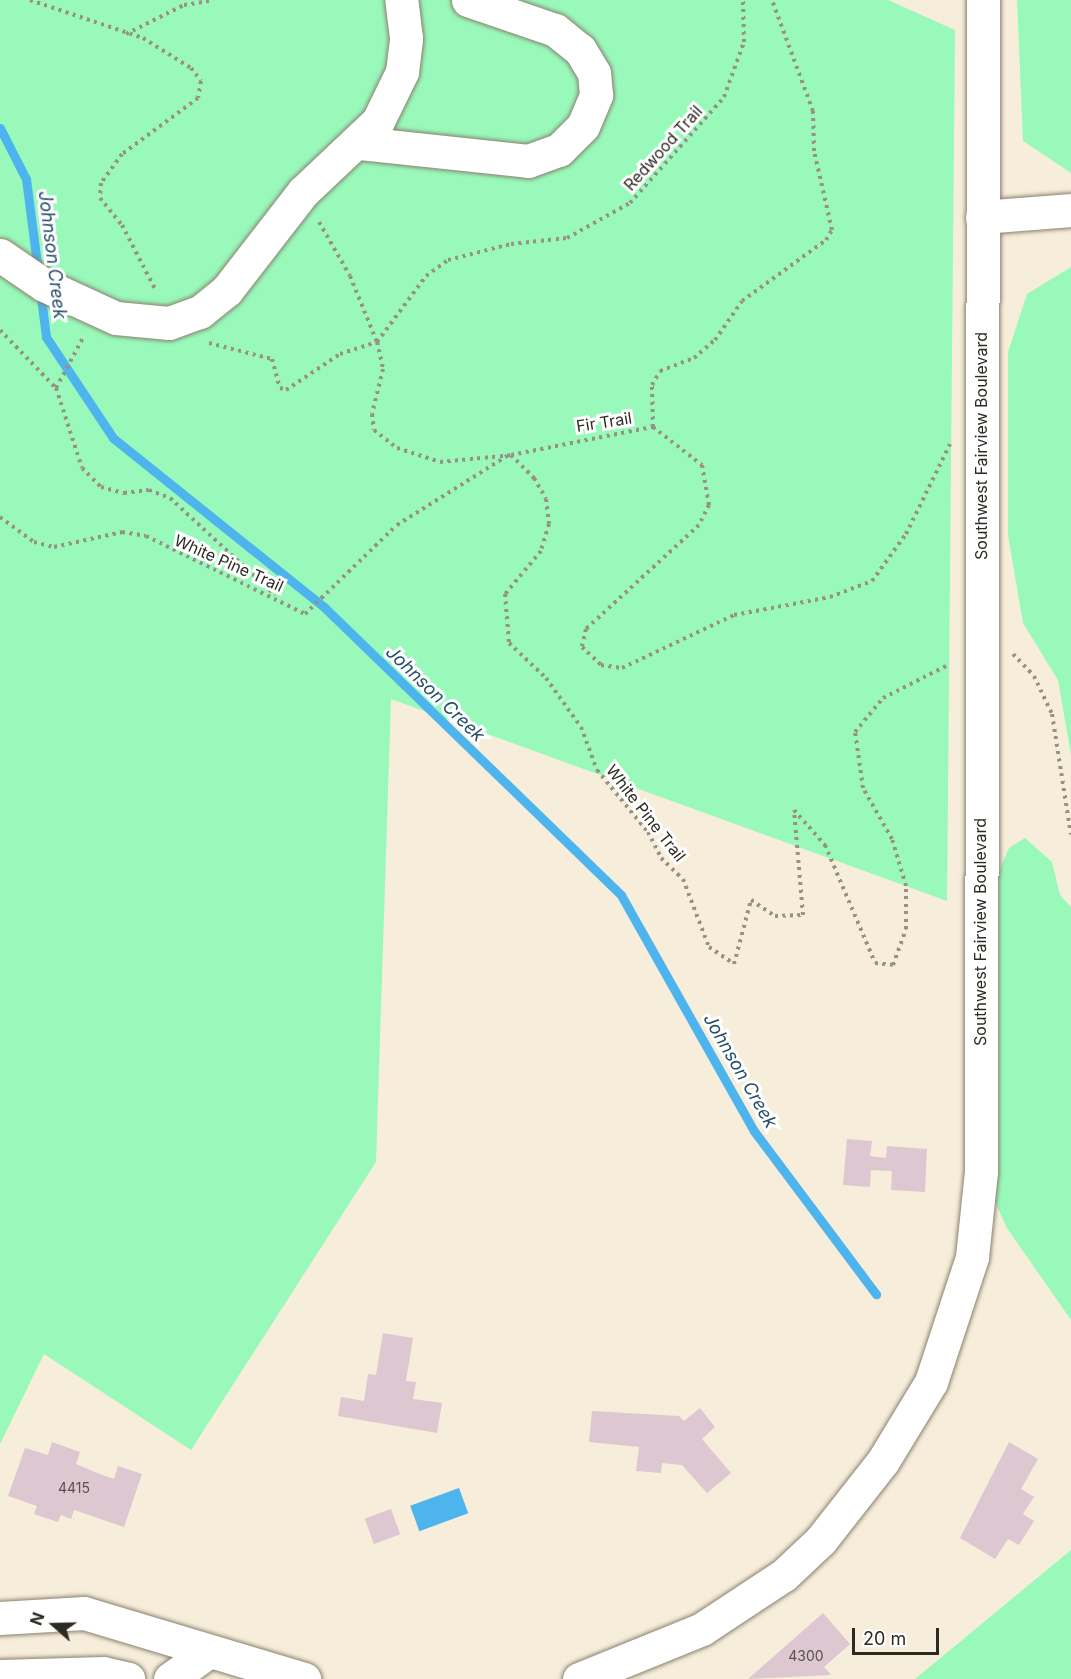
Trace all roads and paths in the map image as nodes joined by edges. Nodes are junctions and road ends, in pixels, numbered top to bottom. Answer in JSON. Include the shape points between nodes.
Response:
{"nodes":[{"id":1,"x":30,"y":0,"type":"edge"},
{"id":2,"x":214,"y":0,"type":"edge"},
{"id":3,"x":401,"y":0,"type":"edge"},
{"id":4,"x":468,"y":0,"type":"edge"},
{"id":5,"x":743,"y":0,"type":"edge"},
{"id":6,"x":772,"y":0,"type":"edge"},
{"id":7,"x":983,"y":0,"type":"edge"},
{"id":8,"x":125,"y":34,"type":"junction"},
{"id":9,"x":360,"y":143,"type":"junction"},
{"id":10,"x":303,"y":192,"type":"junction"},
{"id":11,"x":1071,"y":210,"type":"edge"},
{"id":12,"x":982,"y":217,"type":"junction"},
{"id":13,"x":0,"y":255,"type":"edge"},
{"id":14,"x":96,"y":312,"type":"junction"},
{"id":15,"x":169,"y":323,"type":"junction"},
{"id":16,"x":0,"y":330,"type":"edge"},
{"id":17,"x":377,"y":342,"type":"junction"},
{"id":18,"x":56,"y":388,"type":"junction"},
{"id":19,"x":982,"y":411,"type":"junction"},
{"id":20,"x":653,"y":428,"type":"junction"},
{"id":21,"x":511,"y":455,"type":"junction"},
{"id":22,"x":0,"y":517,"type":"edge"},
{"id":23,"x":278,"y":597,"type":"junction"},
{"id":24,"x":980,"y":653,"type":"junction"},
{"id":25,"x":1071,"y":835,"type":"edge"},
{"id":26,"x":0,"y":1618,"type":"edge"},
{"id":27,"x":209,"y":1651,"type":"junction"},
{"id":28,"x":0,"y":1676,"type":"edge"},
{"id":29,"x":128,"y":1679,"type":"edge"},
{"id":30,"x":170,"y":1679,"type":"edge"},
{"id":31,"x":304,"y":1679,"type":"edge"},
{"id":32,"x":579,"y":1679,"type":"edge"}],
"edges":[{"from":1,"to":8,"type":"path"},
{"from":2,"to":8,"type":"path","via":[[184,5]]},
{"from":3,"to":9,"type":"street","via":[[406,38],[402,72],[378,121]]},
{"from":4,"to":9,"type":"street","via":[[555,30],[580,50],[594,73],[596,95],[583,126],[559,150],[528,160]]},
{"from":5,"to":17,"type":"path","name":"Redwood Trail","via":[[744,42],[724,97],[645,190],[567,238],[511,244],[448,260],[426,276]]},
{"from":6,"to":20,"type":"path","name":"Fir Trail","via":[[813,111],[814,151],[832,230],[826,240],[742,301],[715,340],[694,358],[660,371],[652,385]]},
{"from":7,"to":12,"type":"street","name":"Southwest Fairview Boulevard"},
{"from":8,"to":15,"type":"path","via":[[143,38],[191,68],[201,81],[198,98],[122,154],[101,183],[100,198],[122,225]]},
{"from":9,"to":10,"type":"street"},
{"from":10,"to":15,"type":"street","via":[[227,290],[200,312]]},
{"from":10,"to":17,"type":"path","name":"Fir Trail","via":[[350,276]]},
{"from":11,"to":12,"type":"street"},
{"from":12,"to":19,"type":"street","name":"Southwest Fairview Boulevard"},
{"from":13,"to":14,"type":"street"},
{"from":14,"to":15,"type":"street","via":[[135,322]]},
{"from":14,"to":18,"type":"path"},
{"from":15,"to":17,"type":"path","via":[[215,346],[272,359],[280,388],[286,390],[340,354]]},
{"from":16,"to":18,"type":"path"},
{"from":17,"to":21,"type":"path","name":"Fir Trail","via":[[383,369],[372,414],[374,430],[397,448],[440,462]]},
{"from":18,"to":23,"type":"path","via":[[82,468],[101,487],[124,493],[150,490],[170,498]]},
{"from":19,"to":20,"type":"path","via":[[966,419],[906,534],[872,580],[830,597],[734,615],[622,668],[601,665],[582,647],[585,630],[699,525],[709,505],[702,465]]},
{"from":19,"to":24,"type":"street","name":"Southwest Fairview Boulevard"},
{"from":20,"to":21,"type":"path","name":"Fir Trail"},
{"from":21,"to":23,"type":"path","name":"White Pine Trail","via":[[397,525],[305,614]]},
{"from":21,"to":24,"type":"path","name":"White Pine Trail","via":[[534,478],[546,499],[549,524],[541,551],[505,594],[509,643],[546,678],[580,727],[597,770],[648,832],[661,858],[683,879],[709,947],[734,964],[751,900],[775,916],[803,915],[794,810],[825,845],[875,963],[893,965],[906,929],[906,886],[892,839],[863,788],[855,732],[883,698],[923,674]]},
{"from":22,"to":23,"type":"path","name":"White Pine Trail","via":[[34,542],[54,547],[122,532],[146,536],[243,586]]},
{"from":24,"to":25,"type":"path","via":[[1017,654],[1034,676],[1052,714]]},
{"from":24,"to":32,"type":"street","name":"Southwest Fairview Boulevard","via":[[981,1172],[972,1257],[946,1349],[883,1461],[821,1540],[784,1575],[665,1648]]},
{"from":26,"to":27,"type":"street","via":[[84,1613]]},
{"from":27,"to":30,"type":"street"},
{"from":27,"to":31,"type":"street"},
{"from":28,"to":29,"type":"street","via":[[103,1673]]}]}
